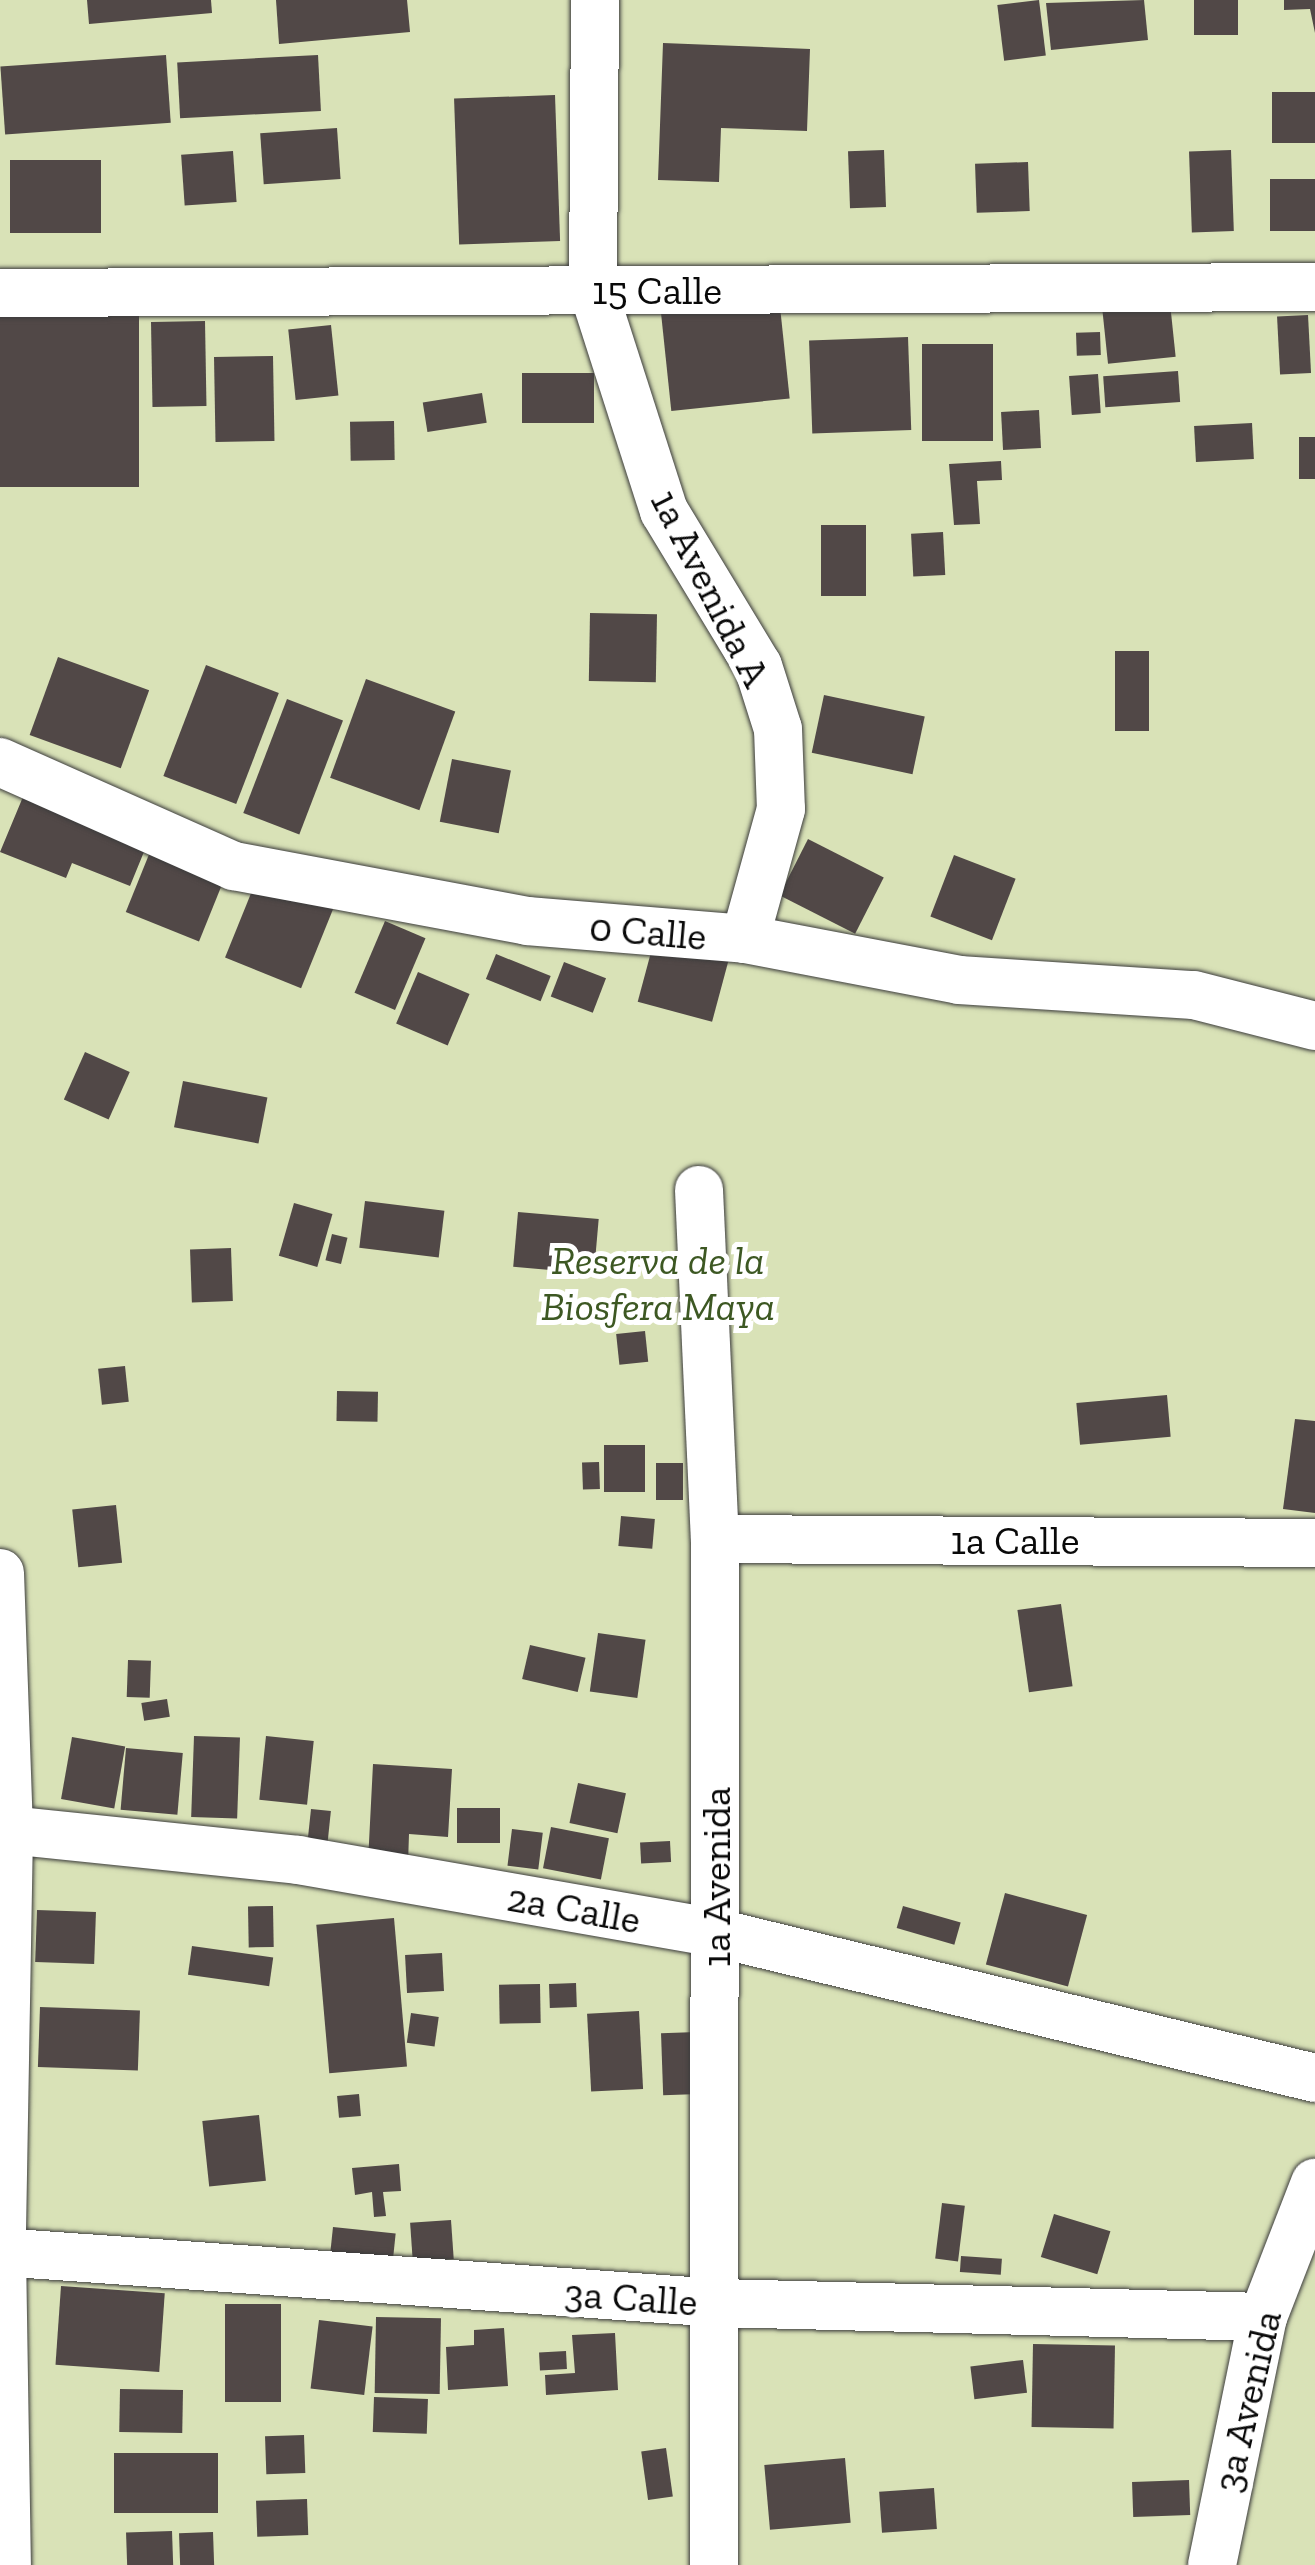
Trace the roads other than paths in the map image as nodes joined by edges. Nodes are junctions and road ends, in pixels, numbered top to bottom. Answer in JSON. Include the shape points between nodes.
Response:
{"nodes":[{"id":1,"x":595,"y":0,"type":"edge"},
{"id":2,"x":1315,"y":287,"type":"edge"},
{"id":3,"x":593,"y":290,"type":"junction"},
{"id":4,"x":0,"y":293,"type":"edge"},
{"id":5,"x":0,"y":762,"type":"edge"},
{"id":6,"x":746,"y":938,"type":"junction"},
{"id":7,"x":1315,"y":1026,"type":"edge"},
{"id":8,"x":699,"y":1190,"type":"dead end"},
{"id":9,"x":715,"y":1539,"type":"junction"},
{"id":10,"x":1315,"y":1543,"type":"edge"},
{"id":11,"x":0,"y":1573,"type":"edge"},
{"id":12,"x":5,"y":1830,"type":"edge"},
{"id":13,"x":716,"y":1933,"type":"junction"},
{"id":14,"x":1315,"y":2078,"type":"edge"},
{"id":15,"x":1315,"y":2184,"type":"edge"},
{"id":16,"x":1,"y":2253,"type":"edge"},
{"id":17,"x":719,"y":2303,"type":"junction"},
{"id":18,"x":1263,"y":2317,"type":"junction"},
{"id":19,"x":7,"y":2565,"type":"edge"},
{"id":20,"x":714,"y":2565,"type":"edge"},
{"id":21,"x":1212,"y":2565,"type":"edge"}],
"edges":[{"from":1,"to":3,"type":"street","name":"1a Avenida A"},
{"from":2,"to":3,"type":"street","name":"15 Calle"},
{"from":3,"to":4,"type":"street","name":"15 Calle"},
{"from":3,"to":6,"type":"street","name":"1a Avenida A","via":[[664,511],[758,666],[778,728],[781,809]]},
{"from":5,"to":6,"type":"street","name":"0 Calle","via":[[234,866],[528,921]]},
{"from":6,"to":7,"type":"street","name":"0 Calle","via":[[959,980],[1194,995]]},
{"from":8,"to":9,"type":"street","name":"1a Avenida"},
{"from":9,"to":10,"type":"street","name":"1a Calle"},
{"from":9,"to":13,"type":"street","name":"1a Avenida"},
{"from":11,"to":12,"type":"street"},
{"from":12,"to":13,"type":"street","name":"2a Calle","via":[[298,1860]]},
{"from":12,"to":16,"type":"street"},
{"from":13,"to":14,"type":"street","name":"2a Calle"},
{"from":13,"to":17,"type":"street","name":"1a Avenida"},
{"from":15,"to":18,"type":"street","name":"3a Avenida"},
{"from":16,"to":17,"type":"street","name":"3a Calle"},
{"from":16,"to":19,"type":"street"},
{"from":17,"to":18,"type":"street","name":"3a Calle"},
{"from":17,"to":20,"type":"street","name":"1a Avenida"},
{"from":18,"to":21,"type":"street","name":"3a Avenida"}]}
